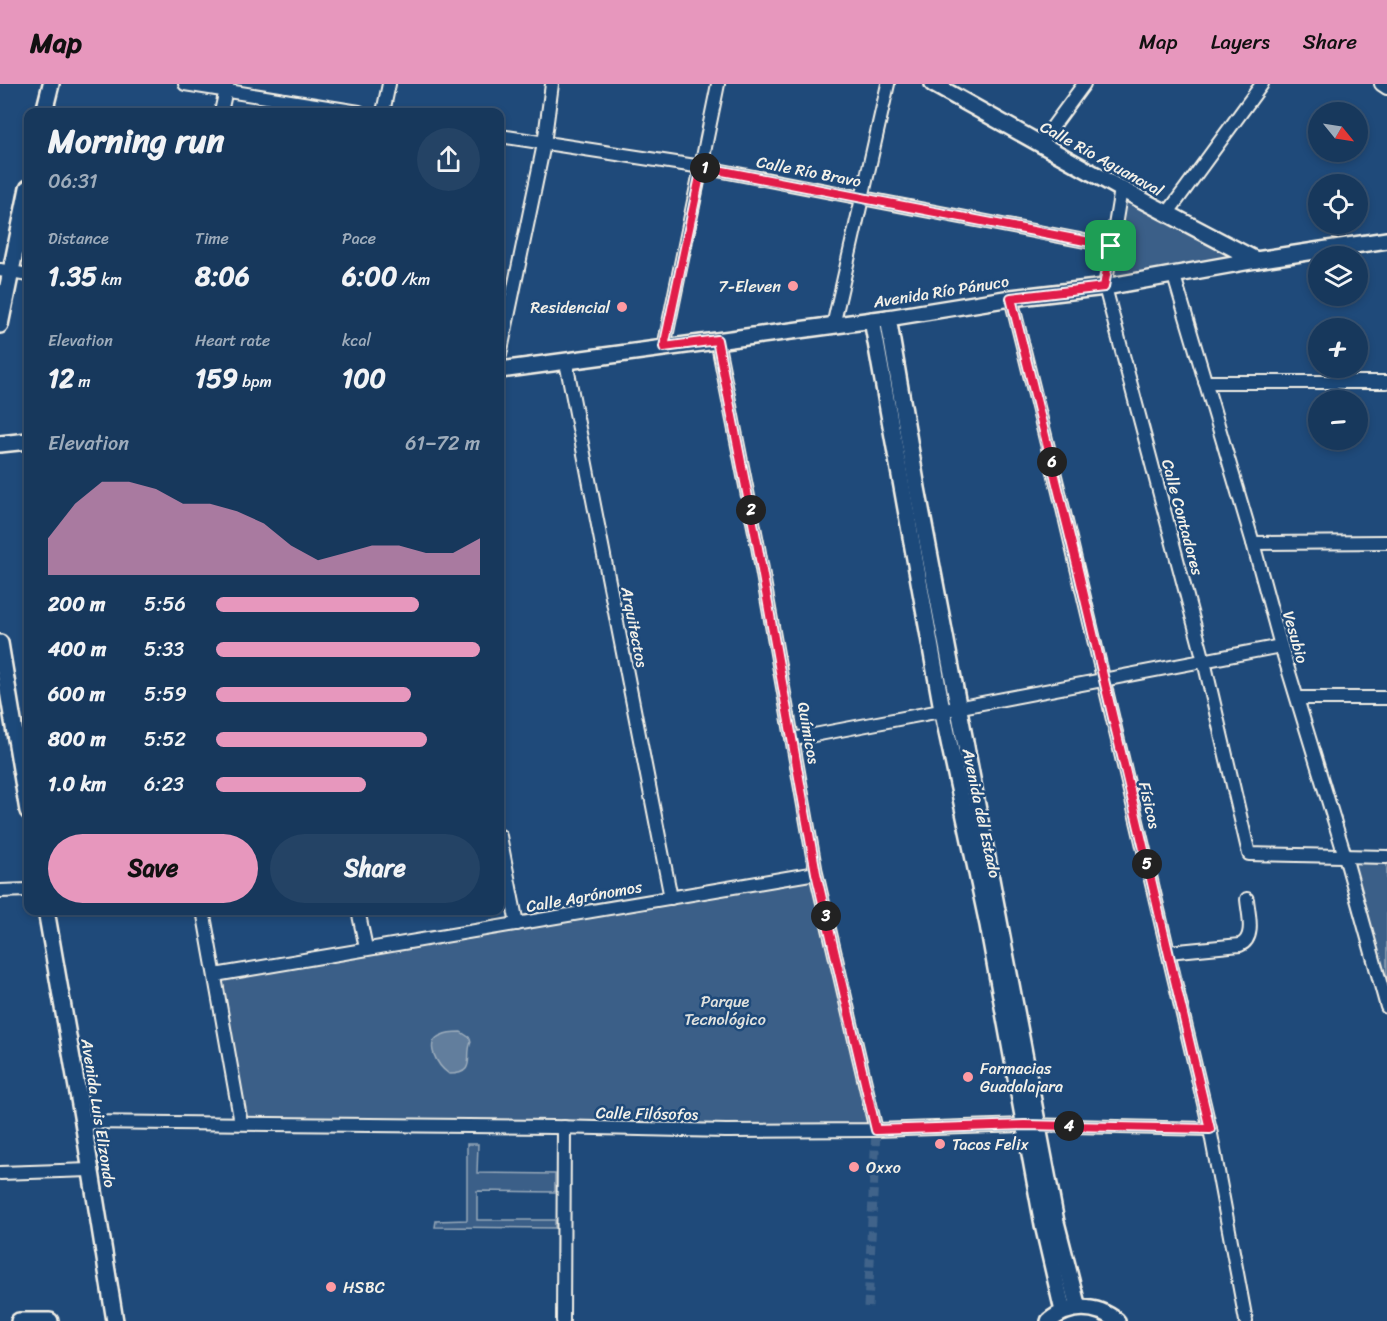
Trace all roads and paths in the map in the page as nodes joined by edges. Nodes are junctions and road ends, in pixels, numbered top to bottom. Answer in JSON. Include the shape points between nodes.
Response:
{"nodes":[{"id":1,"x":51,"y":84,"type":"edge"},
{"id":2,"x":185,"y":84,"type":"edge"},
{"id":3,"x":389,"y":84,"type":"edge"},
{"id":4,"x":552,"y":84,"type":"edge"},
{"id":5,"x":718,"y":84,"type":"edge"},
{"id":6,"x":888,"y":84,"type":"edge"},
{"id":7,"x":933,"y":84,"type":"edge"},
{"id":8,"x":1084,"y":84,"type":"edge"},
{"id":9,"x":1262,"y":84,"type":"edge"},
{"id":10,"x":1381,"y":84,"type":"edge"},
{"id":11,"x":227,"y":87,"type":"edge"},
{"id":12,"x":1387,"y":88,"type":"edge"},
{"id":13,"x":45,"y":108,"type":"edge"},
{"id":14,"x":222,"y":108,"type":"edge"},
{"id":15,"x":338,"y":108,"type":"edge"},
{"id":16,"x":384,"y":108,"type":"edge"},
{"id":17,"x":504,"y":137,"type":"edge"},
{"id":18,"x":544,"y":144,"type":"junction"},
{"id":19,"x":1040,"y":144,"type":"junction"},
{"id":20,"x":702,"y":167,"type":"junction"},
{"id":21,"x":1121,"y":189,"type":"junction"},
{"id":22,"x":861,"y":197,"type":"junction"},
{"id":23,"x":24,"y":202,"type":"edge"},
{"id":24,"x":1167,"y":214,"type":"junction"},
{"id":25,"x":1387,"y":240,"type":"edge"},
{"id":26,"x":1111,"y":246,"type":"junction"},
{"id":27,"x":1256,"y":260,"type":"junction"},
{"id":28,"x":5,"y":271,"type":"edge"},
{"id":29,"x":24,"y":274,"type":"edge"},
{"id":30,"x":1174,"y":276,"type":"junction"},
{"id":31,"x":1104,"y":287,"type":"junction"},
{"id":32,"x":1011,"y":298,"type":"junction"},
{"id":33,"x":888,"y":318,"type":"junction"},
{"id":34,"x":872,"y":320,"type":"junction"},
{"id":35,"x":0,"y":325,"type":"edge"},
{"id":36,"x":833,"y":326,"type":"junction"},
{"id":37,"x":504,"y":336,"type":"edge"},
{"id":38,"x":717,"y":340,"type":"junction"},
{"id":39,"x":664,"y":347,"type":"junction"},
{"id":40,"x":566,"y":362,"type":"junction"},
{"id":41,"x":504,"y":370,"type":"edge"},
{"id":42,"x":1205,"y":382,"type":"junction"},
{"id":43,"x":1387,"y":382,"type":"edge"},
{"id":44,"x":24,"y":441,"type":"edge"},
{"id":45,"x":0,"y":444,"type":"edge"},
{"id":46,"x":1387,"y":542,"type":"edge"},
{"id":47,"x":1253,"y":543,"type":"junction"},
{"id":48,"x":0,"y":643,"type":"edge"},
{"id":49,"x":1281,"y":646,"type":"junction"},
{"id":50,"x":1204,"y":661,"type":"junction"},
{"id":51,"x":1104,"y":680,"type":"junction"},
{"id":52,"x":1298,"y":698,"type":"junction"},
{"id":53,"x":1387,"y":698,"type":"edge"},
{"id":54,"x":959,"y":706,"type":"junction"},
{"id":55,"x":942,"y":709,"type":"junction"},
{"id":56,"x":793,"y":739,"type":"junction"},
{"id":57,"x":24,"y":773,"type":"edge"},
{"id":58,"x":1345,"y":856,"type":"junction"},
{"id":59,"x":1387,"y":857,"type":"edge"},
{"id":60,"x":504,"y":858,"type":"edge"},
{"id":61,"x":816,"y":873,"type":"junction"},
{"id":62,"x":24,"y":890,"type":"edge"},
{"id":63,"x":0,"y":891,"type":"edge"},
{"id":64,"x":671,"y":898,"type":"junction"},
{"id":65,"x":1247,"y":899,"type":"dead end"},
{"id":66,"x":47,"y":915,"type":"edge"},
{"id":67,"x":204,"y":915,"type":"edge"},
{"id":68,"x":359,"y":915,"type":"edge"},
{"id":69,"x":516,"y":924,"type":"junction"},
{"id":70,"x":366,"y":948,"type":"junction"},
{"id":71,"x":1168,"y":952,"type":"junction"},
{"id":72,"x":215,"y":975,"type":"junction"},
{"id":73,"x":1387,"y":1007,"type":"edge"},
{"id":74,"x":83,"y":1122,"type":"junction"},
{"id":75,"x":241,"y":1123,"type":"junction"},
{"id":76,"x":1031,"y":1125,"type":"junction"},
{"id":77,"x":564,"y":1127,"type":"junction"},
{"id":78,"x":1210,"y":1129,"type":"junction"},
{"id":79,"x":876,"y":1130,"type":"junction"},
{"id":80,"x":90,"y":1170,"type":"junction"},
{"id":81,"x":0,"y":1173,"type":"edge"},
{"id":82,"x":1071,"y":1310,"type":"junction"},
{"id":83,"x":19,"y":1321,"type":"edge"},
{"id":84,"x":37,"y":1321,"type":"edge"},
{"id":85,"x":50,"y":1321,"type":"edge"},
{"id":86,"x":115,"y":1321,"type":"edge"},
{"id":87,"x":563,"y":1321,"type":"edge"},
{"id":88,"x":1047,"y":1321,"type":"edge"},
{"id":89,"x":1117,"y":1321,"type":"edge"},
{"id":90,"x":1245,"y":1321,"type":"edge"}],
"edges":[{"from":1,"to":13,"type":"street"},
{"from":2,"to":11,"type":"street"},
{"from":3,"to":16,"type":"street"},
{"from":4,"to":18,"type":"street"},
{"from":5,"to":20,"type":"street"},
{"from":6,"to":22,"type":"street"},
{"from":7,"to":19,"type":"street","name":"Calle Río Aguanaval"},
{"from":8,"to":19,"type":"street"},
{"from":9,"to":24,"type":"street"},
{"from":10,"to":12,"type":"street"},
{"from":11,"to":14,"type":"street"},
{"from":11,"to":15,"type":"street"},
{"from":17,"to":18,"type":"street","name":"Calle Río Bravo"},
{"from":18,"to":20,"type":"street","name":"Calle Río Bravo"},
{"from":18,"to":37,"type":"street"},
{"from":19,"to":21,"type":"street","name":"Calle Río Aguanaval"},
{"from":20,"to":22,"type":"street","name":"Calle Río Bravo"},
{"from":20,"to":39,"type":"street"},
{"from":21,"to":24,"type":"street","name":"Calle Río Aguanaval"},
{"from":21,"to":26,"type":"street","name":"Calle Contadores"},
{"from":22,"to":26,"type":"street","name":"Calle Río Bravo"},
{"from":22,"to":36,"type":"street"},
{"from":23,"to":28,"type":"street"},
{"from":24,"to":27,"type":"street","name":"Calle Río Aguanaval"},
{"from":25,"to":27,"type":"street","name":"Avenida Río Pánuco"},
{"from":26,"to":31,"type":"street","name":"Calle Contadores"},
{"from":27,"to":30,"type":"street","name":"Avenida Río Pánuco"},
{"from":28,"to":29,"type":"street"},
{"from":28,"to":35,"type":"street"},
{"from":30,"to":31,"type":"street","name":"Avenida Río Pánuco"},
{"from":30,"to":42,"type":"street","name":"Vesubio"},
{"from":31,"to":32,"type":"street","name":"Avenida Río Pánuco"},
{"from":31,"to":50,"type":"street","name":"Calle Contadores"},
{"from":32,"to":33,"type":"street","name":"Avenida Río Pánuco"},
{"from":32,"to":51,"type":"street","name":"Físicos"},
{"from":33,"to":34,"type":"street","name":"Avenida Río Pánuco"},
{"from":33,"to":54,"type":"street","name":"Avenida del Estado"},
{"from":34,"to":36,"type":"street","name":"Avenida Río Pánuco"},
{"from":34,"to":55,"type":"street","name":"Avenida del Estado"},
{"from":36,"to":38,"type":"street","name":"Avenida Río Pánuco"},
{"from":38,"to":39,"type":"street","name":"Avenida Río Pánuco"},
{"from":38,"to":56,"type":"street","name":"Químicos"},
{"from":39,"to":40,"type":"street","name":"Avenida Río Pánuco"},
{"from":40,"to":41,"type":"street","name":"Avenida Río Pánuco"},
{"from":40,"to":64,"type":"street","name":"Arquitectos"},
{"from":42,"to":43,"type":"street"},
{"from":42,"to":47,"type":"street","name":"Vesubio"},
{"from":44,"to":45,"type":"street"},
{"from":46,"to":47,"type":"street"},
{"from":47,"to":49,"type":"street","name":"Vesubio"},
{"from":48,"to":57,"type":"street"},
{"from":49,"to":50,"type":"street"},
{"from":49,"to":52,"type":"street","name":"Vesubio"},
{"from":50,"to":51,"type":"street"},
{"from":50,"to":58,"type":"street","name":"Calle Contadores","via":[[1249,854]]},
{"from":51,"to":54,"type":"street"},
{"from":51,"to":71,"type":"street","name":"Físicos"},
{"from":52,"to":53,"type":"street"},
{"from":52,"to":58,"type":"street","name":"Vesubio"},
{"from":54,"to":55,"type":"street"},
{"from":54,"to":76,"type":"street","name":"Avenida del Estado"},
{"from":55,"to":56,"type":"street"},
{"from":55,"to":76,"type":"street","name":"Avenida del Estado"},
{"from":56,"to":61,"type":"street","name":"Químicos"},
{"from":58,"to":59,"type":"street"},
{"from":58,"to":73,"type":"street","name":"Vesubio"},
{"from":60,"to":69,"type":"street"},
{"from":61,"to":64,"type":"street","name":"Calle Agrónomos"},
{"from":61,"to":79,"type":"street","name":"Químicos"},
{"from":62,"to":63,"type":"street"},
{"from":64,"to":69,"type":"street","name":"Calle Agrónomos"},
{"from":65,"to":71,"type":"street","via":[[1250,936],[1246,943]]},
{"from":66,"to":74,"type":"street","name":"Avenida Luis Elizondo"},
{"from":67,"to":72,"type":"street"},
{"from":68,"to":70,"type":"street"},
{"from":69,"to":70,"type":"street","name":"Calle Agrónomos"},
{"from":70,"to":72,"type":"street","name":"Calle Agrónomos"},
{"from":71,"to":78,"type":"street","name":"Físicos"},
{"from":72,"to":75,"type":"street"},
{"from":74,"to":75,"type":"street","name":"Calle Filósofos"},
{"from":74,"to":80,"type":"street","name":"Avenida Luis Elizondo"},
{"from":75,"to":77,"type":"street","name":"Calle Filósofos"},
{"from":76,"to":78,"type":"street","name":"Calle Filósofos"},
{"from":76,"to":79,"type":"street","name":"Calle Filósofos"},
{"from":76,"to":82,"type":"street","name":"Avenida del Estado","via":[[1056,1222]]},
{"from":77,"to":79,"type":"street","name":"Calle Filósofos"},
{"from":77,"to":87,"type":"street"},
{"from":78,"to":90,"type":"street","name":"Físicos"},
{"from":80,"to":81,"type":"street"},
{"from":80,"to":86,"type":"street","name":"Avenida Luis Elizondo"},
{"from":82,"to":88,"type":"street"},
{"from":82,"to":89,"type":"street","via":[[1100,1311]]},
{"from":83,"to":84,"type":"street"},
{"from":84,"to":85,"type":"street"}]}
